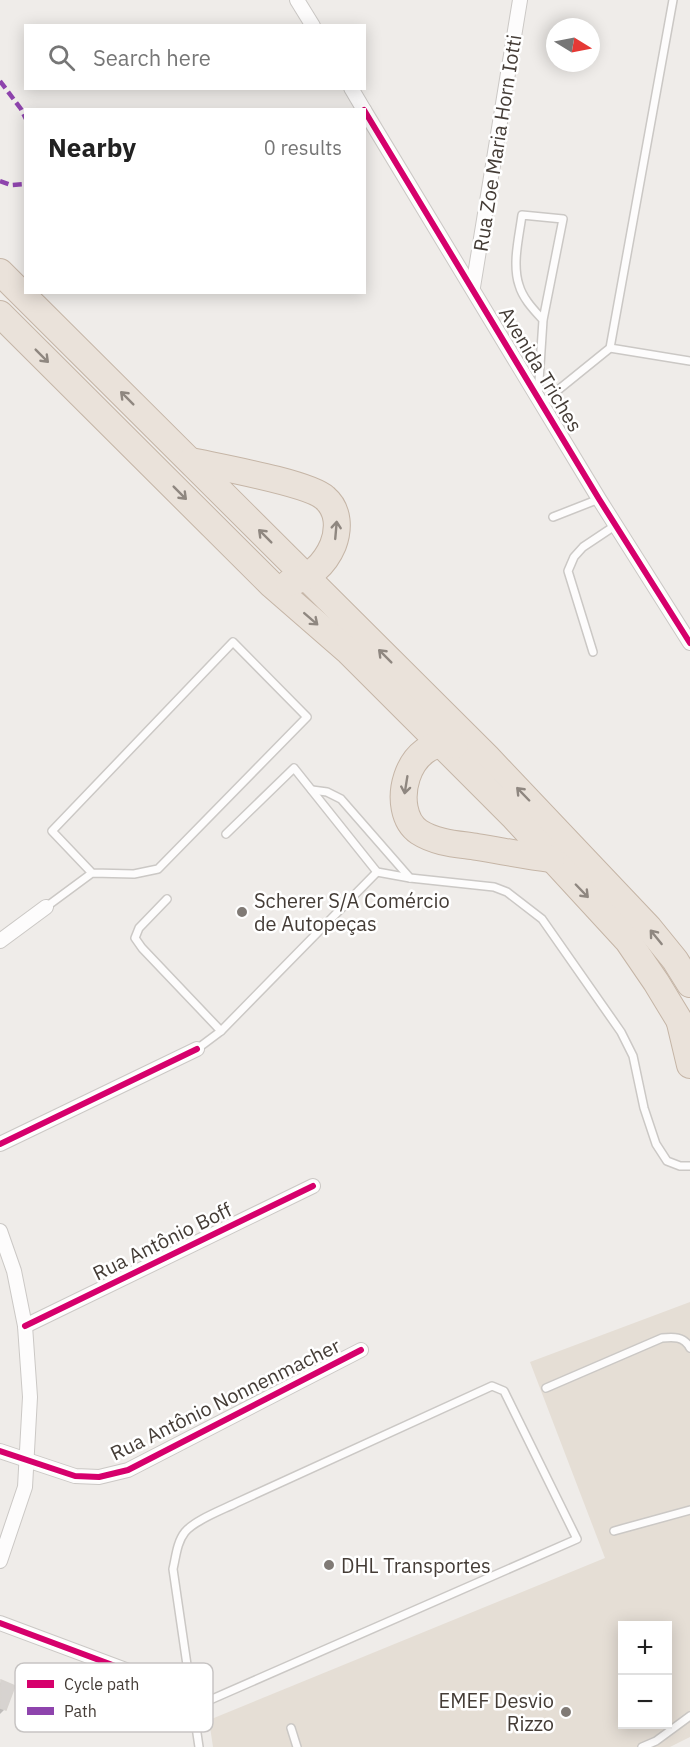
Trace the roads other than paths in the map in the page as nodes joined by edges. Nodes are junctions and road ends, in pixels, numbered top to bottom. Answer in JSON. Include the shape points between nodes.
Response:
{"nodes":[{"id":1,"x":297,"y":0,"type":"edge"},
{"id":2,"x":520,"y":0,"type":"edge"},
{"id":3,"x":673,"y":0,"type":"edge"},
{"id":4,"x":312,"y":24,"type":"edge"},
{"id":5,"x":352,"y":90,"type":"edge"},
{"id":6,"x":363,"y":108,"type":"edge"},
{"id":7,"x":366,"y":113,"type":"edge"},
{"id":8,"x":0,"y":272,"type":"edge"},
{"id":9,"x":473,"y":287,"type":"junction"},
{"id":10,"x":0,"y":314,"type":"edge"},
{"id":11,"x":543,"y":320,"type":"junction"},
{"id":12,"x":610,"y":348,"type":"junction"},
{"id":13,"x":690,"y":361,"type":"edge"},
{"id":14,"x":540,"y":400,"type":"junction"},
{"id":15,"x":191,"y":460,"type":"junction"},
{"id":16,"x":599,"y":499,"type":"junction"},
{"id":17,"x":553,"y":518,"type":"dead end"},
{"id":18,"x":616,"y":525,"type":"junction"},
{"id":19,"x":306,"y":578,"type":"junction"},
{"id":20,"x":272,"y":585,"type":"junction"},
{"id":21,"x":690,"y":643,"type":"edge"},
{"id":22,"x":593,"y":652,"type":"dead end"},
{"id":23,"x":440,"y":743,"type":"junction"},
{"id":24,"x":488,"y":757,"type":"junction"},
{"id":25,"x":312,"y":790,"type":"junction"},
{"id":26,"x":226,"y":834,"type":"dead end"},
{"id":27,"x":551,"y":859,"type":"junction"},
{"id":28,"x":377,"y":872,"type":"junction"},
{"id":29,"x":92,"y":873,"type":"junction"},
{"id":30,"x":410,"y":878,"type":"junction"},
{"id":31,"x":167,"y":899,"type":"dead end"},
{"id":32,"x":46,"y":907,"type":"joint"},
{"id":33,"x":0,"y":941,"type":"edge"},
{"id":34,"x":690,"y":984,"type":"edge"},
{"id":35,"x":685,"y":1030,"type":"edge"},
{"id":36,"x":221,"y":1031,"type":"junction"},
{"id":37,"x":197,"y":1049,"type":"joint"},
{"id":38,"x":690,"y":1065,"type":"edge"},
{"id":39,"x":0,"y":1144,"type":"edge"},
{"id":40,"x":690,"y":1166,"type":"edge"},
{"id":41,"x":313,"y":1186,"type":"dead end"},
{"id":42,"x":0,"y":1231,"type":"edge"},
{"id":43,"x":26,"y":1326,"type":"junction"},
{"id":44,"x":690,"y":1348,"type":"edge"},
{"id":45,"x":361,"y":1350,"type":"dead end"},
{"id":46,"x":546,"y":1388,"type":"dead end"},
{"id":47,"x":0,"y":1451,"type":"edge"},
{"id":48,"x":27,"y":1461,"type":"junction"},
{"id":49,"x":690,"y":1510,"type":"edge"},
{"id":50,"x":614,"y":1531,"type":"dead end"},
{"id":51,"x":0,"y":1562,"type":"edge"},
{"id":52,"x":0,"y":1623,"type":"edge"},
{"id":53,"x":107,"y":1663,"type":"edge"},
{"id":54,"x":187,"y":1663,"type":"edge"},
{"id":55,"x":213,"y":1699,"type":"edge"},
{"id":56,"x":690,"y":1716,"type":"edge"},
{"id":57,"x":291,"y":1728,"type":"dead end"},
{"id":58,"x":197,"y":1732,"type":"edge"},
{"id":59,"x":199,"y":1747,"type":"edge"},
{"id":60,"x":297,"y":1747,"type":"edge"},
{"id":61,"x":642,"y":1747,"type":"edge"}],
"edges":[{"from":1,"to":4,"type":"street"},
{"from":2,"to":9,"type":"street","name":"Rua Zoe Maria Horn Iotti"},
{"from":3,"to":12,"type":"lane"},
{"from":5,"to":6,"type":"street","name":"Avenida Triches"},
{"from":7,"to":9,"type":"street","name":"Avenida Triches"},
{"from":15,"to":8,"type":"highway","one_way":true},
{"from":9,"to":14,"type":"street","name":"Avenida Triches"},
{"from":10,"to":20,"type":"highway","one_way":true},
{"from":11,"to":11,"type":"lane","via":[[563,219],[522,215],[516,265],[519,285]]},
{"from":11,"to":14,"type":"lane"},
{"from":12,"to":13,"type":"lane"},
{"from":12,"to":14,"type":"lane"},
{"from":14,"to":16,"type":"street","name":"Avenida Triches"},
{"from":19,"to":15,"type":"highway","one_way":true},
{"from":19,"to":15,"type":"highway","one_way":true,"via":[[329,554],[336,538],[338,524],[326,498],[302,487]]},
{"from":16,"to":17,"type":"lane"},
{"from":16,"to":18,"type":"street","name":"Avenida Triches"},
{"from":18,"to":21,"type":"street","name":"Avenida Triches"},
{"from":18,"to":22,"type":"lane","via":[[583,547],[573,557],[568,571]]},
{"from":19,"to":20,"type":"highway"},
{"from":24,"to":19,"type":"highway","one_way":true},
{"from":20,"to":23,"type":"highway","one_way":true,"via":[[349,652]]},
{"from":23,"to":24,"type":"highway"},
{"from":23,"to":27,"type":"highway"},
{"from":23,"to":27,"type":"highway","one_way":true,"via":[[421,752],[408,772],[404,799],[408,818],[418,831],[437,841]]},
{"from":34,"to":24,"type":"highway","one_way":true,"via":[[649,928]]},
{"from":25,"to":26,"type":"lane","via":[[294,768]]},
{"from":25,"to":28,"type":"lane"},
{"from":25,"to":30,"type":"lane","via":[[341,799]]},
{"from":27,"to":35,"type":"highway","one_way":true,"via":[[628,941]]},
{"from":28,"to":30,"type":"lane"},
{"from":28,"to":36,"type":"lane"},
{"from":29,"to":29,"type":"lane","via":[[134,874],[158,869],[308,717],[233,642],[52,831]]},
{"from":29,"to":32,"type":"lane"},
{"from":30,"to":40,"type":"lane","via":[[494,887],[507,892],[542,919],[621,1032],[633,1056],[656,1144],[667,1161],[680,1167]]},
{"from":31,"to":36,"type":"lane","via":[[139,928],[135,939]]},
{"from":32,"to":33,"type":"street"},
{"from":35,"to":38,"type":"highway"},
{"from":36,"to":37,"type":"lane"},
{"from":37,"to":39,"type":"street"},
{"from":41,"to":43,"type":"street","name":"Rua Antônio Boff"},
{"from":42,"to":43,"type":"street"},
{"from":43,"to":48,"type":"street","via":[[30,1397]]},
{"from":44,"to":46,"type":"lane","via":[[677,1337],[662,1338]]},
{"from":45,"to":48,"type":"street","name":"Rua Antônio Nonnenmacher","via":[[128,1470],[99,1477],[75,1476]]},
{"from":47,"to":48,"type":"street","name":"Rua Antônio Nonnenmacher"},
{"from":48,"to":51,"type":"street","via":[[25,1487]]},
{"from":49,"to":50,"type":"lane"},
{"from":52,"to":53,"type":"street"},
{"from":54,"to":55,"type":"lane","via":[[173,1569],[177,1547],[186,1531],[208,1516],[492,1386],[504,1390],[577,1539]]},
{"from":56,"to":61,"type":"lane"},
{"from":57,"to":60,"type":"lane"},
{"from":58,"to":59,"type":"lane"}]}
